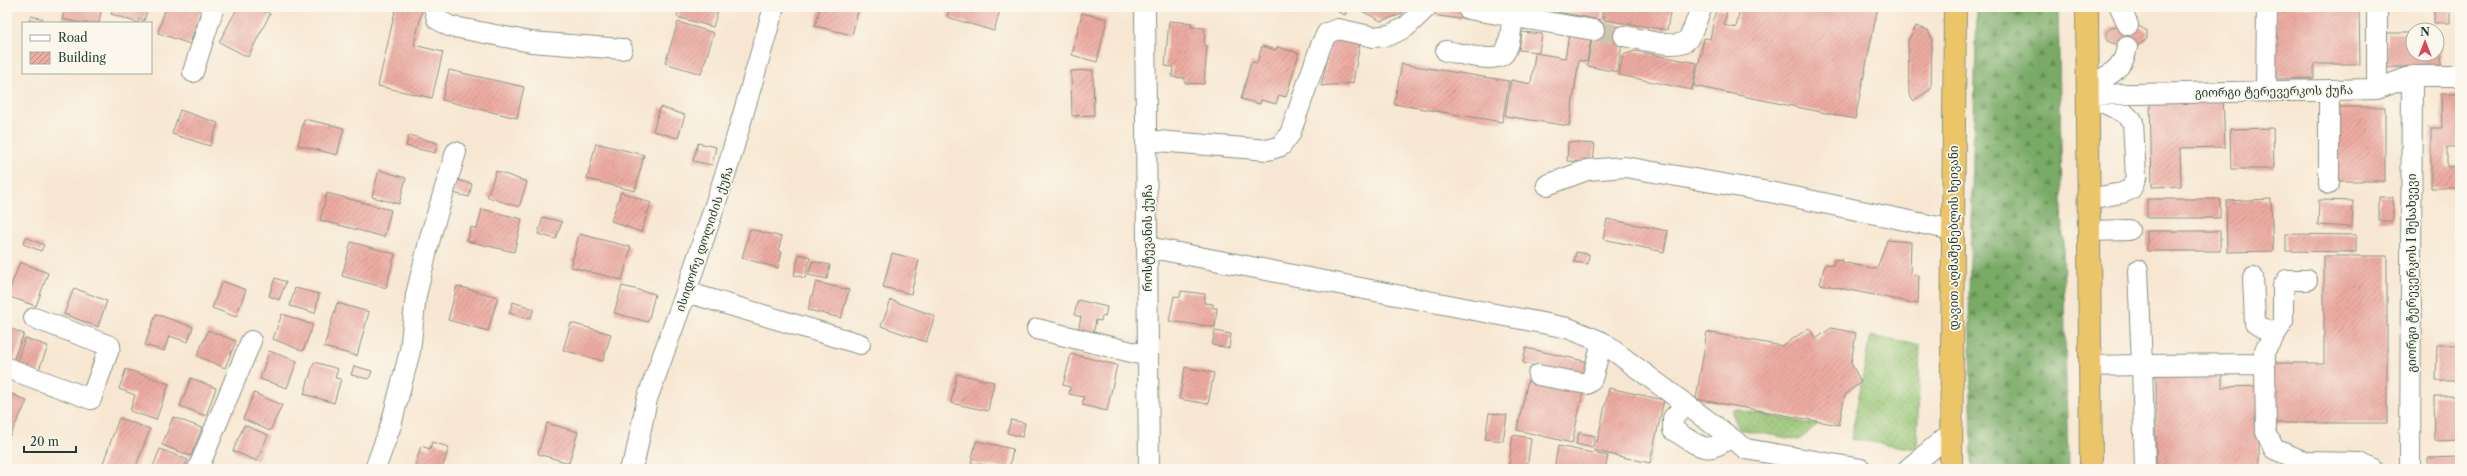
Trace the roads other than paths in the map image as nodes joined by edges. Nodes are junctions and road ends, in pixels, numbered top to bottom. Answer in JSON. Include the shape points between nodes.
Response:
{"nodes":[{"id":1,"x":210,"y":7,"type":"edge"},
{"id":2,"x":434,"y":7,"type":"edge"},
{"id":3,"x":774,"y":7,"type":"edge"},
{"id":4,"x":1145,"y":7,"type":"edge"},
{"id":5,"x":1427,"y":7,"type":"edge"},
{"id":6,"x":1702,"y":7,"type":"edge"},
{"id":7,"x":1955,"y":7,"type":"edge"},
{"id":8,"x":2087,"y":7,"type":"edge"},
{"id":9,"x":2120,"y":7,"type":"edge"},
{"id":10,"x":2267,"y":7,"type":"edge"},
{"id":11,"x":2377,"y":7,"type":"edge"},
{"id":12,"x":1468,"y":9,"type":"dead end"},
{"id":13,"x":1513,"y":16,"type":"junction"},
{"id":14,"x":2128,"y":25,"type":"dead end"},
{"id":15,"x":1594,"y":30,"type":"tunnel mouth"},
{"id":16,"x":1624,"y":36,"type":"tunnel mouth"},
{"id":17,"x":2127,"y":47,"type":"dead end"},
{"id":18,"x":622,"y":50,"type":"dead end"},
{"id":19,"x":1446,"y":51,"type":"dead end"},
{"id":20,"x":193,"y":72,"type":"dead end"},
{"id":21,"x":2412,"y":76,"type":"junction"},
{"id":22,"x":2460,"y":76,"type":"edge"},
{"id":23,"x":2377,"y":89,"type":"junction"},
{"id":24,"x":2087,"y":90,"type":"junction"},
{"id":25,"x":2329,"y":90,"type":"junction"},
{"id":26,"x":2266,"y":91,"type":"junction"},
{"id":27,"x":1146,"y":140,"type":"junction"},
{"id":28,"x":456,"y":152,"type":"dead end"},
{"id":29,"x":2329,"y":184,"type":"dead end"},
{"id":30,"x":1547,"y":185,"type":"dead end"},
{"id":31,"x":2088,"y":199,"type":"junction"},
{"id":32,"x":1953,"y":230,"type":"junction"},
{"id":33,"x":2129,"y":230,"type":"dead end"},
{"id":34,"x":2088,"y":231,"type":"junction"},
{"id":35,"x":1147,"y":247,"type":"junction"},
{"id":36,"x":2138,"y":270,"type":"dead end"},
{"id":37,"x":2253,"y":277,"type":"dead end"},
{"id":38,"x":2307,"y":280,"type":"dead end"},
{"id":39,"x":686,"y":292,"type":"junction"},
{"id":40,"x":34,"y":318,"type":"dead end"},
{"id":41,"x":1037,"y":329,"type":"dead end"},
{"id":42,"x":2274,"y":336,"type":"junction"},
{"id":43,"x":251,"y":341,"type":"dead end"},
{"id":44,"x":1602,"y":342,"type":"junction"},
{"id":45,"x":860,"y":344,"type":"dead end"},
{"id":46,"x":1148,"y":356,"type":"junction"},
{"id":47,"x":2265,"y":364,"type":"junction"},
{"id":48,"x":2142,"y":365,"type":"junction"},
{"id":49,"x":2090,"y":366,"type":"junction"},
{"id":50,"x":7,"y":368,"type":"edge"},
{"id":51,"x":1538,"y":374,"type":"dead end"},
{"id":52,"x":1686,"y":404,"type":"junction"},
{"id":53,"x":1951,"y":433,"type":"junction"},
{"id":54,"x":1730,"y":437,"type":"junction"},
{"id":55,"x":198,"y":469,"type":"edge"},
{"id":56,"x":375,"y":469,"type":"edge"},
{"id":57,"x":630,"y":469,"type":"edge"},
{"id":58,"x":1149,"y":469,"type":"edge"},
{"id":59,"x":1861,"y":469,"type":"edge"},
{"id":60,"x":1908,"y":469,"type":"edge"},
{"id":61,"x":1951,"y":469,"type":"edge"},
{"id":62,"x":2091,"y":469,"type":"edge"},
{"id":63,"x":2145,"y":469,"type":"edge"},
{"id":64,"x":2372,"y":469,"type":"edge"},
{"id":65,"x":2410,"y":469,"type":"edge"}],
"edges":[{"from":1,"to":20,"type":"street","via":[[212,13]]},
{"from":2,"to":18,"type":"street","via":[[437,19],[449,26],[531,42]]},
{"from":3,"to":39,"type":"street","name":"ისიდორე დოლიძის ქუჩა","via":[[729,163]]},
{"from":4,"to":27,"type":"street","name":"როსტევანის ქუჩა"},
{"from":5,"to":27,"type":"street","via":[[1406,28],[1390,35],[1374,37],[1338,29],[1328,34],[1321,45],[1290,134],[1281,146],[1268,150]]},
{"from":6,"to":16,"type":"street","via":[[1688,40],[1680,44],[1671,45]]},
{"from":7,"to":32,"type":"highway","name":"დავით აღმაშენებლის ხეივანი"},
{"from":8,"to":24,"type":"highway"},
{"from":9,"to":14,"type":"street"},
{"from":10,"to":26,"type":"street"},
{"from":11,"to":23,"type":"street"},
{"from":12,"to":13,"type":"street"},
{"from":13,"to":15,"type":"street"},
{"from":13,"to":19,"type":"street","via":[[1506,51],[1502,57],[1494,59]]},
{"from":17,"to":24,"type":"street","via":[[2123,63]]},
{"from":21,"to":22,"type":"street","name":"გიორგი ტერევერკოს ქუჩა"},
{"from":21,"to":23,"type":"street","name":"გიორგი ტერევერკოს ქუჩა"},
{"from":21,"to":65,"type":"street","name":"გიორგი ტერევერკოს I შესახვევი"},
{"from":23,"to":25,"type":"street","name":"გიორგი ტერევერკოს ქუჩა"},
{"from":24,"to":26,"type":"street","name":"გიორგი ტერევერკოს ქუჩა"},
{"from":24,"to":31,"type":"highway"},
{"from":24,"to":31,"type":"street","via":[[2123,112],[2133,122],[2136,178],[2131,189],[2122,193]]},
{"from":25,"to":26,"type":"street","name":"გიორგი ტერევერკოს ქუჩა"},
{"from":25,"to":29,"type":"street"},
{"from":27,"to":35,"type":"street","name":"როსტევანის ქუჩა"},
{"from":28,"to":56,"type":"street","via":[[416,295],[410,351],[403,380],[391,425]]},
{"from":30,"to":32,"type":"street","via":[[1587,170],[1625,167],[1775,193]]},
{"from":31,"to":34,"type":"highway"},
{"from":32,"to":53,"type":"highway","name":"დავით აღმაშენებლის ხეივანი"},
{"from":33,"to":34,"type":"street"},
{"from":34,"to":49,"type":"highway"},
{"from":35,"to":44,"type":"street","via":[[1568,328]]},
{"from":35,"to":46,"type":"street","name":"როსტევანის ქუჩა"},
{"from":36,"to":48,"type":"street"},
{"from":37,"to":42,"type":"street","via":[[2255,323]]},
{"from":38,"to":42,"type":"street","via":[[2287,280],[2283,286],[2283,322]]},
{"from":39,"to":45,"type":"street"},
{"from":39,"to":57,"type":"street","name":"ისიდორე დოლიძის ქუჩა","via":[[647,399],[635,458]]},
{"from":40,"to":50,"type":"street","via":[[110,346],[91,399]]},
{"from":41,"to":46,"type":"street"},
{"from":42,"to":47,"type":"street","via":[[2265,350]]},
{"from":43,"to":55,"type":"street"},
{"from":44,"to":51,"type":"street","via":[[1592,379],[1587,384]]},
{"from":44,"to":52,"type":"street"},
{"from":46,"to":58,"type":"street","name":"როსტევანის ქუჩა"},
{"from":47,"to":48,"type":"street"},
{"from":47,"to":64,"type":"street","via":[[2266,432],[2274,449],[2305,462],[2360,463]]},
{"from":48,"to":49,"type":"street"},
{"from":48,"to":63,"type":"street"},
{"from":49,"to":62,"type":"highway"},
{"from":52,"to":54,"type":"street"},
{"from":52,"to":54,"type":"street","via":[[1673,418],[1673,430],[1708,448],[1719,447]]},
{"from":53,"to":60,"type":"street"},
{"from":53,"to":61,"type":"highway","name":"დავით აღმაშენებლის ხეივანი"},
{"from":54,"to":59,"type":"street","via":[[1746,449]]}]}
